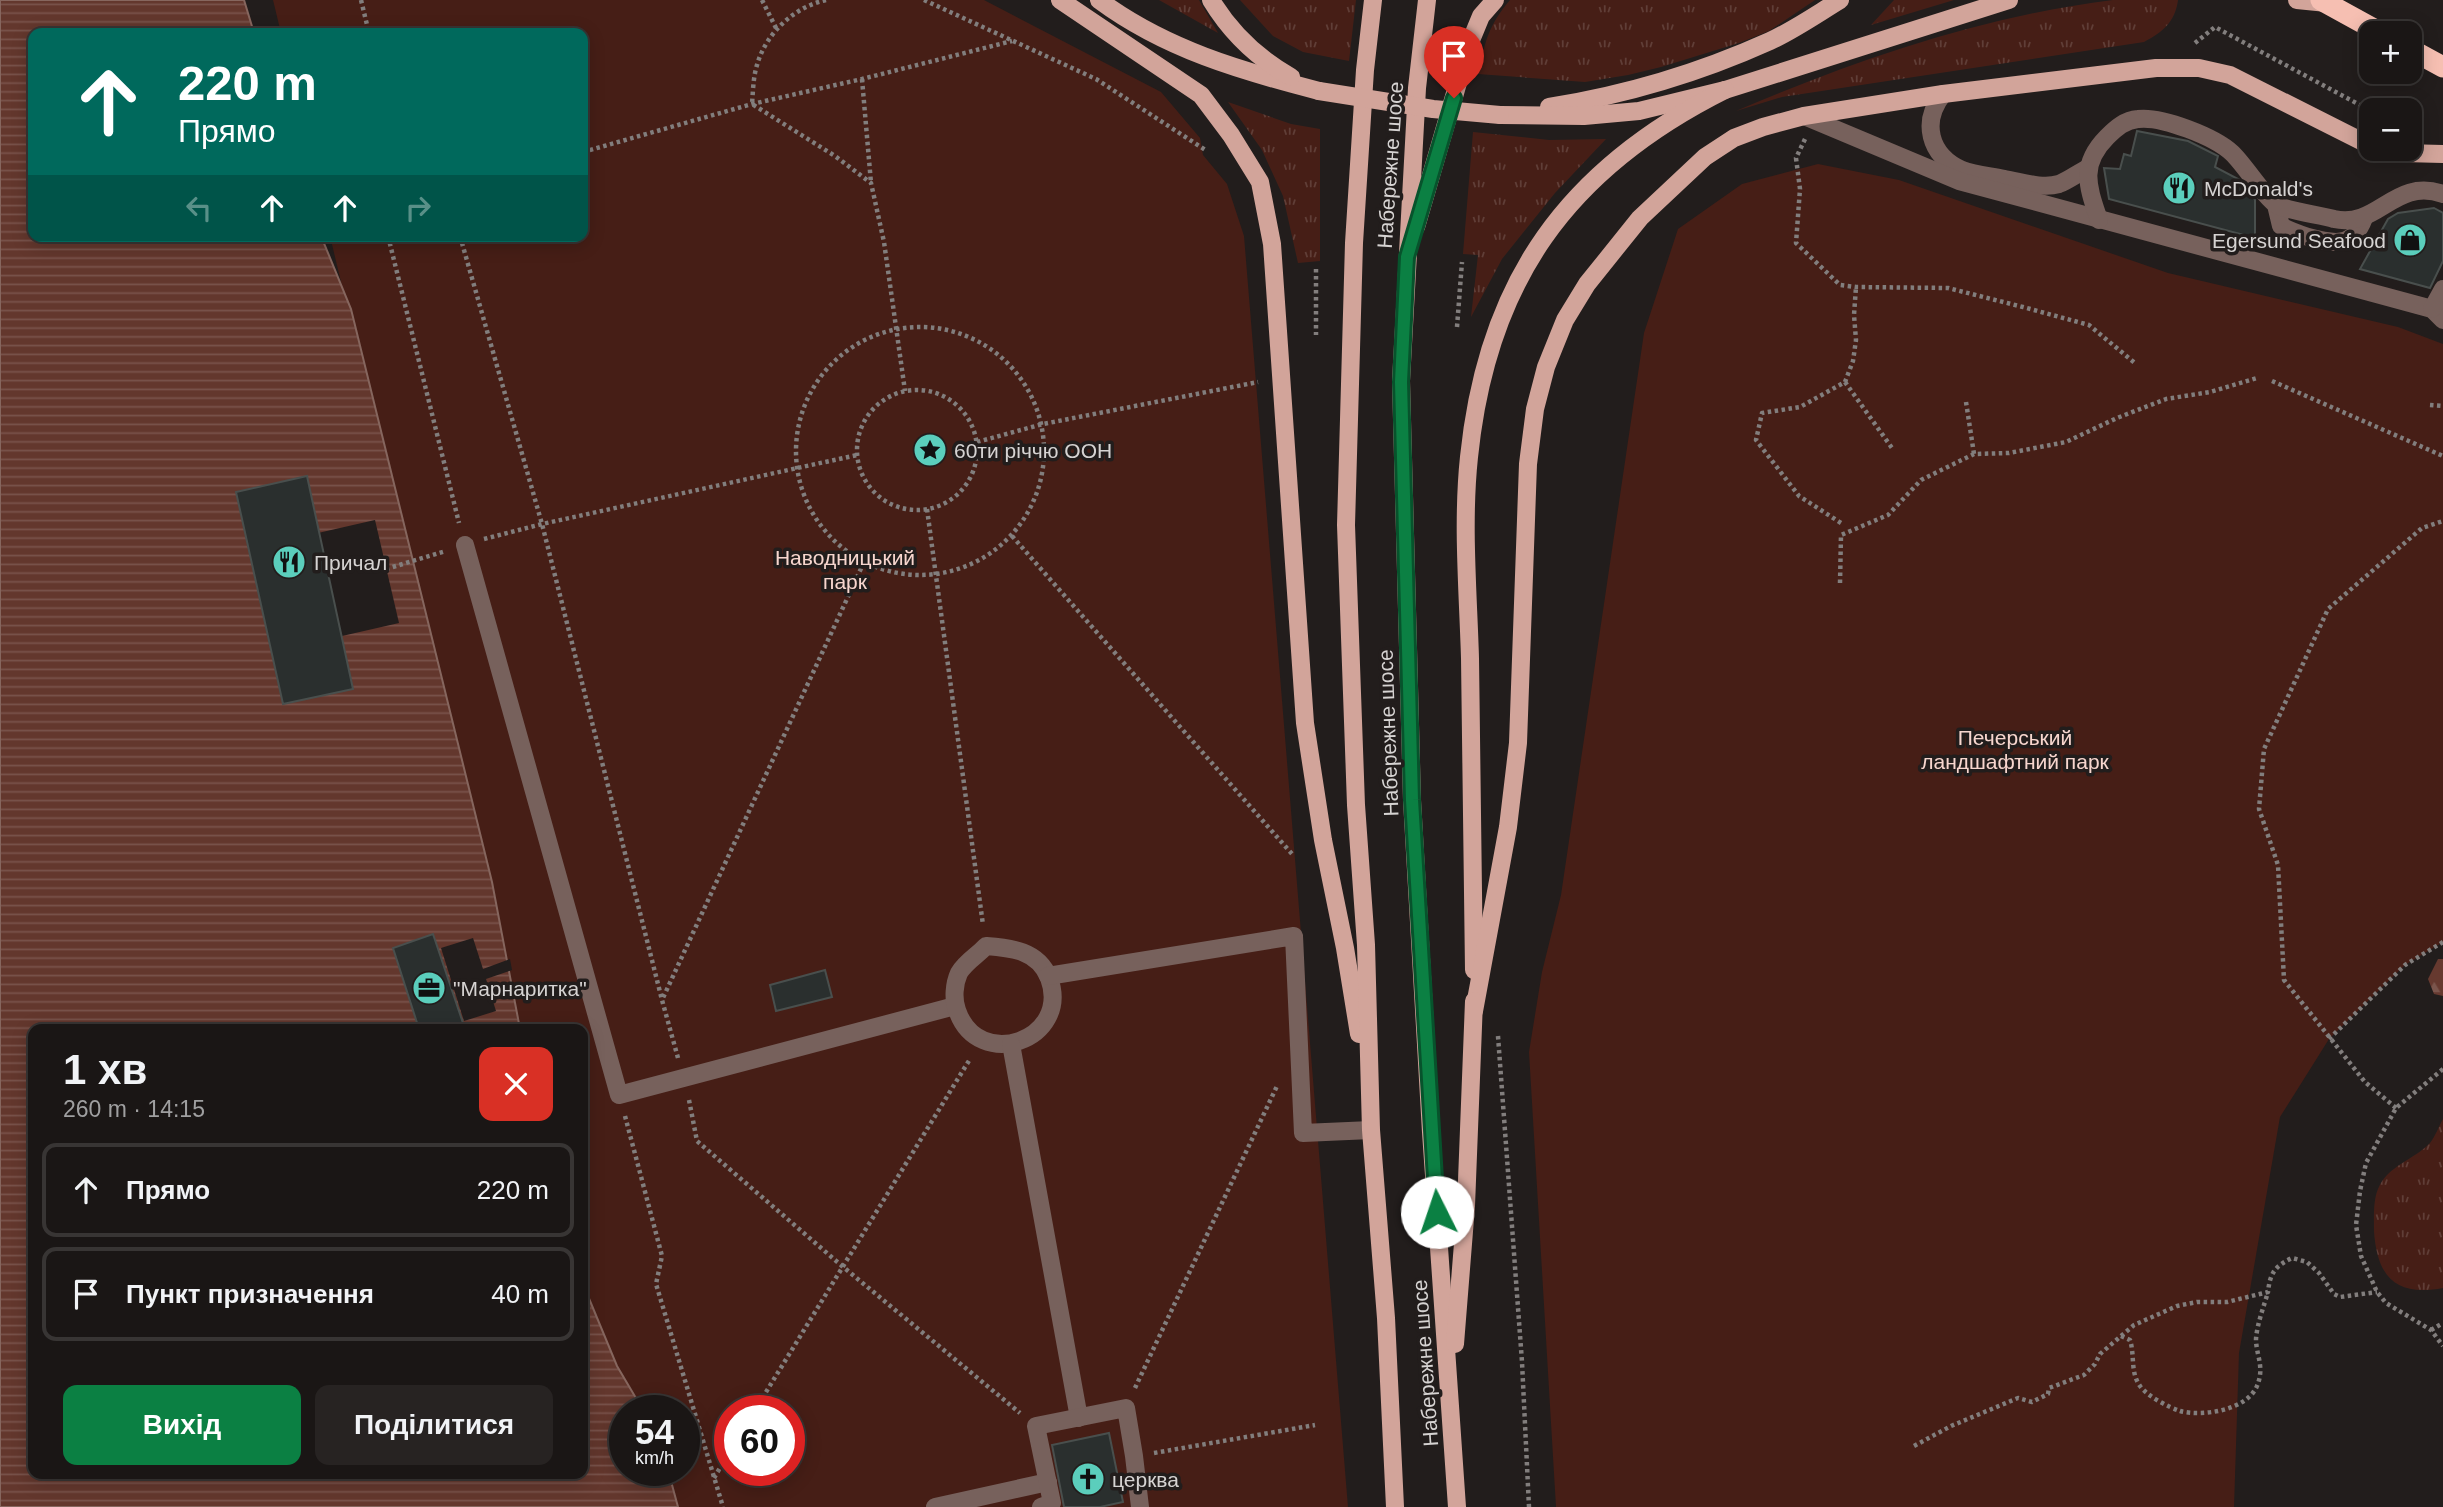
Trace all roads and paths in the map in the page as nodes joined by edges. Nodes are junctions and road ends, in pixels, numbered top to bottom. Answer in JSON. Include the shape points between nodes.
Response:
{"nodes":[{"id":1,"x":360,"y":0,"type":"edge"},
{"id":2,"x":762,"y":0,"type":"edge"},
{"id":3,"x":826,"y":0,"type":"edge"},
{"id":4,"x":924,"y":0,"type":"edge"},
{"id":5,"x":1060,"y":0,"type":"edge"},
{"id":6,"x":1099,"y":0,"type":"edge"},
{"id":7,"x":1211,"y":0,"type":"edge"},
{"id":8,"x":1373,"y":0,"type":"edge"},
{"id":9,"x":1427,"y":0,"type":"edge"},
{"id":10,"x":1495,"y":0,"type":"edge"},
{"id":11,"x":1840,"y":0,"type":"edge"},
{"id":12,"x":2009,"y":0,"type":"edge"},
{"id":13,"x":2297,"y":0,"type":"edge"},
{"id":14,"x":2324,"y":2,"type":"edge"},
{"id":15,"x":2359,"y":21,"type":"edge"},
{"id":16,"x":368,"y":28,"type":"edge"},
{"id":17,"x":776,"y":28,"type":"junction"},
{"id":18,"x":1012,"y":41,"type":"junction"},
{"id":19,"x":2195,"y":43,"type":"dead end"},
{"id":20,"x":2422,"y":56,"type":"edge"},
{"id":21,"x":2443,"y":67,"type":"edge"},
{"id":22,"x":862,"y":79,"type":"junction"},
{"id":23,"x":1725,"y":90,"type":"junction"},
{"id":24,"x":1319,"y":91,"type":"junction"},
{"id":25,"x":1943,"y":94,"type":"junction"},
{"id":26,"x":752,"y":104,"type":"junction"},
{"id":27,"x":2359,"y":104,"type":"edge"},
{"id":28,"x":1500,"y":115,"type":"junction"},
{"id":29,"x":1804,"y":116,"type":"junction"},
{"id":30,"x":2359,"y":139,"type":"edge"},
{"id":31,"x":1794,"y":140,"type":"dead end"},
{"id":32,"x":588,"y":151,"type":"edge"},
{"id":33,"x":1207,"y":151,"type":"dead end"},
{"id":34,"x":2422,"y":153,"type":"edge"},
{"id":35,"x":2443,"y":154,"type":"edge"},
{"id":36,"x":2088,"y":168,"type":"junction"},
{"id":37,"x":871,"y":183,"type":"junction"},
{"id":38,"x":2443,"y":194,"type":"edge"},
{"id":39,"x":2276,"y":205,"type":"junction"},
{"id":40,"x":2364,"y":218,"type":"junction"},
{"id":41,"x":2099,"y":220,"type":"junction"},
{"id":42,"x":389,"y":242,"type":"edge"},
{"id":43,"x":462,"y":242,"type":"edge"},
{"id":44,"x":1407,"y":257,"type":"junction"},
{"id":45,"x":1462,"y":262,"type":"dead end"},
{"id":46,"x":1316,"y":269,"type":"dead end"},
{"id":47,"x":1856,"y":287,"type":"junction"},
{"id":48,"x":2443,"y":289,"type":"edge"},
{"id":49,"x":2437,"y":315,"type":"edge"},
{"id":50,"x":1457,"y":327,"type":"dead end"},
{"id":51,"x":896,"y":328,"type":"junction"},
{"id":52,"x":1316,"y":335,"type":"dead end"},
{"id":53,"x":2136,"y":364,"type":"dead end"},
{"id":54,"x":2257,"y":378,"type":"dead end"},
{"id":55,"x":2272,"y":381,"type":"dead end"},
{"id":56,"x":1263,"y":382,"type":"dead end"},
{"id":57,"x":1844,"y":382,"type":"junction"},
{"id":58,"x":905,"y":391,"type":"junction"},
{"id":59,"x":1966,"y":402,"type":"dead end"},
{"id":60,"x":2430,"y":405,"type":"dead end"},
{"id":61,"x":2443,"y":406,"type":"edge"},
{"id":62,"x":1042,"y":424,"type":"junction"},
{"id":63,"x":977,"y":442,"type":"junction"},
{"id":64,"x":1892,"y":448,"type":"dead end"},
{"id":65,"x":857,"y":454,"type":"junction"},
{"id":66,"x":1974,"y":454,"type":"junction"},
{"id":67,"x":2443,"y":456,"type":"edge"},
{"id":68,"x":796,"y":468,"type":"junction"},
{"id":69,"x":927,"y":509,"type":"junction"},
{"id":70,"x":2443,"y":521,"type":"edge"},
{"id":71,"x":1841,"y":523,"type":"dead end"},
{"id":72,"x":542,"y":524,"type":"junction"},
{"id":73,"x":1012,"y":536,"type":"junction"},
{"id":74,"x":465,"y":545,"type":"junction"},
{"id":75,"x":386,"y":569,"type":"dead end"},
{"id":76,"x":936,"y":575,"type":"junction"},
{"id":77,"x":1840,"y":583,"type":"dead end"},
{"id":78,"x":1292,"y":855,"type":"dead end"},
{"id":79,"x":2443,"y":942,"type":"edge"},
{"id":80,"x":986,"y":946,"type":"junction"},
{"id":81,"x":1048,"y":976,"type":"junction"},
{"id":82,"x":662,"y":1000,"type":"dead end"},
{"id":83,"x":955,"y":1006,"type":"junction"},
{"id":84,"x":1474,"y":1011,"type":"junction"},
{"id":85,"x":1497,"y":1031,"type":"dead end"},
{"id":86,"x":2329,"y":1039,"type":"junction"},
{"id":87,"x":982,"y":1040,"type":"junction"},
{"id":88,"x":1011,"y":1044,"type":"junction"},
{"id":89,"x":2443,"y":1069,"type":"edge"},
{"id":90,"x":1281,"y":1077,"type":"dead end"},
{"id":91,"x":619,"y":1095,"type":"junction"},
{"id":92,"x":1370,"y":1101,"type":"junction"},
{"id":93,"x":2396,"y":1108,"type":"junction"},
{"id":94,"x":1371,"y":1130,"type":"junction"},
{"id":95,"x":2268,"y":1292,"type":"junction"},
{"id":96,"x":2377,"y":1292,"type":"junction"},
{"id":97,"x":2443,"y":1323,"type":"edge"},
{"id":98,"x":2431,"y":1330,"type":"junction"},
{"id":99,"x":2121,"y":1336,"type":"junction"},
{"id":100,"x":2443,"y":1346,"type":"edge"},
{"id":101,"x":764,"y":1395,"type":"edge"},
{"id":102,"x":1451,"y":1399,"type":"junction"},
{"id":103,"x":1126,"y":1408,"type":"junction"},
{"id":104,"x":1079,"y":1418,"type":"junction"},
{"id":105,"x":1315,"y":1425,"type":"dead end"},
{"id":106,"x":1914,"y":1446,"type":"dead end"},
{"id":107,"x":1134,"y":1456,"type":"junction"},
{"id":108,"x":714,"y":1478,"type":"edge"},
{"id":109,"x":1048,"y":1482,"type":"junction"},
{"id":110,"x":716,"y":1486,"type":"edge"},
{"id":111,"x":723,"y":1507,"type":"edge"},
{"id":112,"x":935,"y":1507,"type":"edge"},
{"id":113,"x":1041,"y":1507,"type":"edge"},
{"id":114,"x":1140,"y":1507,"type":"edge"},
{"id":115,"x":1395,"y":1507,"type":"edge"},
{"id":116,"x":1457,"y":1507,"type":"edge"},
{"id":117,"x":1529,"y":1507,"type":"edge"}],
"edges":[{"from":1,"to":16,"type":"path"},
{"from":2,"to":17,"type":"path"},
{"from":3,"to":17,"type":"path","via":[[807,4]]},
{"from":4,"to":18,"type":"path"},
{"from":5,"to":92,"type":"main road","via":[[1201,95],[1259,182],[1272,244],[1305,723]]},
{"from":6,"to":24,"type":"main road","via":[[1181,48],[1242,71]]},
{"from":7,"to":24,"type":"main road","via":[[1226,25],[1270,65]]},
{"from":8,"to":92,"type":"main road","name":"Набережне шосе","via":[[1354,243],[1346,525]]},
{"from":9,"to":44,"type":"main road","name":"Набережне шосе"},
{"from":10,"to":44,"type":"main road","via":[[1481,16],[1469,45]]},
{"from":11,"to":28,"type":"main road","via":[[1772,40],[1675,78],[1602,99]]},
{"from":12,"to":23,"type":"main road"},
{"from":13,"to":14,"type":"main road"},
{"from":14,"to":15,"type":"highway"},
{"from":17,"to":26,"type":"path","via":[[757,64]]},
{"from":18,"to":22,"type":"path"},
{"from":18,"to":33,"type":"path","via":[[1096,79]]},
{"from":19,"to":27,"type":"path","via":[[2216,27]]},
{"from":20,"to":21,"type":"highway"},
{"from":22,"to":26,"type":"path"},
{"from":22,"to":37,"type":"path"},
{"from":23,"to":28,"type":"main road","via":[[1639,111]]},
{"from":23,"to":84,"type":"main road","via":[[1648,135],[1581,191],[1541,240],[1506,303],[1493,340],[1469,457],[1467,509]]},
{"from":24,"to":28,"type":"main road","bridge":true},
{"from":25,"to":29,"type":"main road"},
{"from":25,"to":30,"type":"main road","via":[[2156,68],[2199,68],[2230,75]]},
{"from":25,"to":36,"type":"lane","via":[[1930,117],[1933,138],[1940,156],[1963,170],[2038,186],[2058,184]]},
{"from":26,"to":32,"type":"path"},
{"from":26,"to":37,"type":"path"},
{"from":29,"to":41,"type":"lane","via":[[1959,181]]},
{"from":29,"to":84,"type":"main road","via":[[1734,138],[1705,157],[1640,218],[1587,284],[1565,320],[1546,367],[1528,464],[1518,743],[1508,827]]},
{"from":31,"to":47,"type":"path","via":[[1806,138],[1796,158],[1800,189],[1796,243],[1840,285]]},
{"from":34,"to":35,"type":"main road"},
{"from":36,"to":39,"type":"lane","via":[[2102,142],[2119,125],[2139,118],[2167,122],[2217,141]]},
{"from":36,"to":41,"type":"lane","via":[[2088,187]]},
{"from":37,"to":51,"type":"path"},
{"from":38,"to":40,"type":"lane","via":[[2412,192],[2389,200]]},
{"from":39,"to":40,"type":"lane","via":[[2348,222]]},
{"from":39,"to":40,"type":"lane","via":[[2281,226],[2332,243],[2351,239]]},
{"from":41,"to":49,"type":"lane","via":[[2234,254]]},
{"from":42,"to":74,"type":"path"},
{"from":43,"to":72,"type":"path"},
{"from":44,"to":102,"type":"main road","name":"Набережне шосе","via":[[1401,382],[1412,800],[1430,1132]]},
{"from":45,"to":50,"type":"path"},
{"from":46,"to":52,"type":"path"},
{"from":47,"to":53,"type":"path","via":[[1948,288],[2090,325]]},
{"from":47,"to":57,"type":"path","via":[[1856,340]]},
{"from":48,"to":49,"type":"lane"},
{"from":51,"to":58,"type":"path"},
{"from":51,"to":62,"type":"path","via":[[935,327],[972,337],[1004,358],[1028,388]]},
{"from":51,"to":68,"type":"path","via":[[860,341],[830,363],[808,394],[796,430]]},
{"from":54,"to":66,"type":"path","via":[[2166,399],[2066,442],[2009,453]]},
{"from":55,"to":67,"type":"path"},
{"from":56,"to":62,"type":"path"},
{"from":57,"to":64,"type":"path"},
{"from":57,"to":71,"type":"path","via":[[1800,407],[1762,413],[1756,440],[1799,496]]},
{"from":58,"to":63,"type":"path","via":[[925,390],[960,407]]},
{"from":58,"to":65,"type":"path","via":[[875,407],[864,421]]},
{"from":59,"to":66,"type":"path"},
{"from":60,"to":61,"type":"path"},
{"from":62,"to":63,"type":"path"},
{"from":62,"to":73,"type":"path","via":[[1044,465],[1033,505]]},
{"from":63,"to":69,"type":"path","via":[[977,460],[960,492]]},
{"from":65,"to":68,"type":"path"},
{"from":65,"to":69,"type":"path","via":[[873,491],[907,509]]},
{"from":66,"to":77,"type":"path","via":[[1921,480],[1888,515],[1841,535]]},
{"from":68,"to":72,"type":"path"},
{"from":68,"to":76,"type":"path","via":[[808,506],[831,538],[863,562],[899,574]]},
{"from":69,"to":76,"type":"path"},
{"from":70,"to":86,"type":"path","via":[[2422,528],[2328,609],[2264,749],[2259,809],[2278,865],[2284,980]]},
{"from":72,"to":74,"type":"path"},
{"from":72,"to":82,"type":"path"},
{"from":73,"to":76,"type":"path","via":[[975,563]]},
{"from":73,"to":78,"type":"path"},
{"from":74,"to":75,"type":"path"},
{"from":74,"to":91,"type":"lane"},
{"from":76,"to":80,"type":"path"},
{"from":79,"to":86,"type":"path","via":[[2405,965]]},
{"from":80,"to":81,"type":"lane","via":[[1027,953]]},
{"from":80,"to":83,"type":"lane","via":[[959,974]]},
{"from":81,"to":88,"type":"lane","via":[[1052,990],[1046,1019],[1025,1040]]},
{"from":81,"to":94,"type":"lane","via":[[1294,936],[1303,1133]]},
{"from":83,"to":87,"type":"lane","via":[[960,1020]]},
{"from":83,"to":91,"type":"lane"},
{"from":84,"to":102,"type":"main road","via":[[1466,1206]]},
{"from":85,"to":117,"type":"path"},
{"from":86,"to":93,"type":"path","via":[[2365,1082]]},
{"from":87,"to":88,"type":"lane"},
{"from":87,"to":101,"type":"path"},
{"from":88,"to":104,"type":"lane"},
{"from":89,"to":93,"type":"path"},
{"from":90,"to":103,"type":"path"},
{"from":91,"to":108,"type":"path","via":[[662,1256],[656,1284]]},
{"from":92,"to":94,"type":"main road","name":"Набережне шосе"},
{"from":93,"to":96,"type":"path","via":[[2367,1163],[2357,1213],[2361,1256]]},
{"from":94,"to":115,"type":"main road","name":"Набережне шосе"},
{"from":95,"to":96,"type":"path","via":[[2277,1265],[2292,1258],[2307,1262],[2340,1297]]},
{"from":95,"to":99,"type":"path","via":[[2227,1302],[2177,1306],[2134,1325]]},
{"from":95,"to":99,"type":"path","via":[[2256,1340],[2261,1361],[2257,1387],[2231,1409],[2181,1411],[2142,1389],[2133,1376],[2130,1340]]},
{"from":96,"to":98,"type":"path","via":[[2386,1303]]},
{"from":97,"to":98,"type":"path"},
{"from":98,"to":100,"type":"path"},
{"from":99,"to":106,"type":"path","via":[[2099,1354],[2084,1375],[2049,1388],[2048,1394],[2032,1402],[2018,1398]]},
{"from":102,"to":116,"type":"main road","name":"Набережне шосе"},
{"from":103,"to":104,"type":"lane"},
{"from":103,"to":107,"type":"lane"},
{"from":104,"to":109,"type":"lane","via":[[1036,1426]]},
{"from":105,"to":107,"type":"path"},
{"from":107,"to":114,"type":"lane"},
{"from":109,"to":112,"type":"lane"},
{"from":109,"to":113,"type":"lane","via":[[1052,1503]]},
{"from":110,"to":111,"type":"path"}]}
